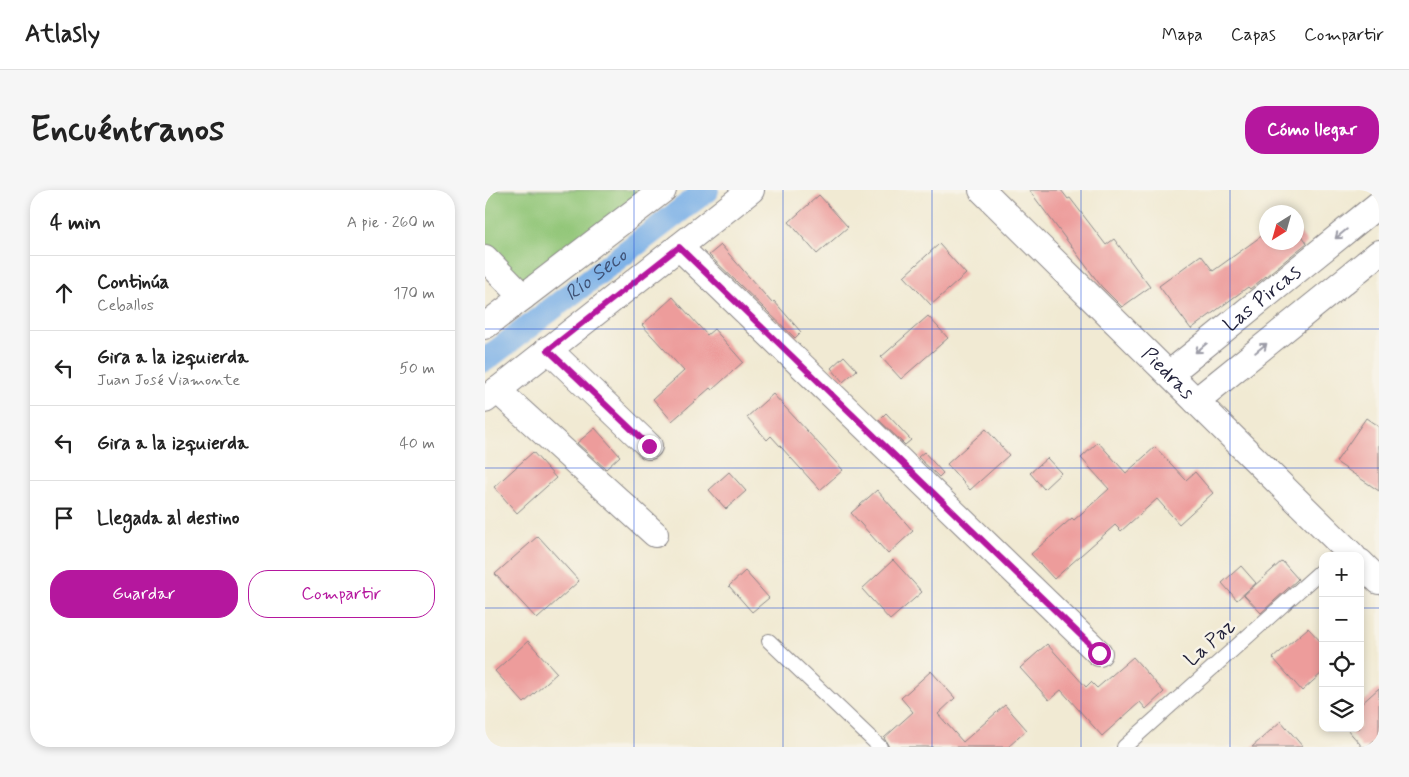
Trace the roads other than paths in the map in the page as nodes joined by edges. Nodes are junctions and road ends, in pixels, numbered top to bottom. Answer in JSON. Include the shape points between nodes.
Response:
{"nodes":[{"id":1,"x":663,"y":190,"type":"edge"},
{"id":2,"x":751,"y":190,"type":"edge"},
{"id":3,"x":983,"y":190,"type":"edge"},
{"id":4,"x":1379,"y":204,"type":"edge"},
{"id":5,"x":679,"y":247,"type":"junction"},
{"id":6,"x":1379,"y":253,"type":"edge"},
{"id":7,"x":485,"y":258,"type":"edge"},
{"id":8,"x":523,"y":297,"type":"junction"},
{"id":9,"x":485,"y":326,"type":"edge"},
{"id":10,"x":548,"y":350,"type":"junction"},
{"id":11,"x":1169,"y":374,"type":"junction"},
{"id":12,"x":491,"y":395,"type":"edge"},
{"id":13,"x":1196,"y":401,"type":"junction"},
{"id":14,"x":649,"y":446,"type":"dead end"},
{"id":15,"x":655,"y":534,"type":"dead end"},
{"id":16,"x":1345,"y":552,"type":"edge"},
{"id":17,"x":1364,"y":568,"type":"edge"},
{"id":18,"x":1319,"y":573,"type":"edge"},
{"id":19,"x":1379,"y":581,"type":"edge"},
{"id":20,"x":769,"y":641,"type":"dead end"},
{"id":21,"x":1099,"y":653,"type":"dead end"},
{"id":22,"x":880,"y":747,"type":"edge"},
{"id":23,"x":1124,"y":747,"type":"edge"}],
"edges":[{"from":1,"to":8,"type":"street"},
{"from":2,"to":5,"type":"street"},
{"from":3,"to":11,"type":"street","name":"Piedras"},
{"from":4,"to":11,"type":"street","name":"Las Pircas","one_way":true},
{"from":5,"to":10,"type":"street"},
{"from":5,"to":21,"type":"street"},
{"from":13,"to":6,"type":"street","name":"Las Pircas","one_way":true},
{"from":7,"to":8,"type":"street"},
{"from":8,"to":9,"type":"street"},
{"from":10,"to":12,"type":"street"},
{"from":10,"to":14,"type":"street"},
{"from":11,"to":13,"type":"street","name":"Piedras"},
{"from":12,"to":15,"type":"street"},
{"from":13,"to":16,"type":"street","name":"Piedras"},
{"from":17,"to":19,"type":"street","name":"Piedras"},
{"from":18,"to":23,"type":"lane","name":"La Paz"},
{"from":20,"to":22,"type":"lane"}]}
